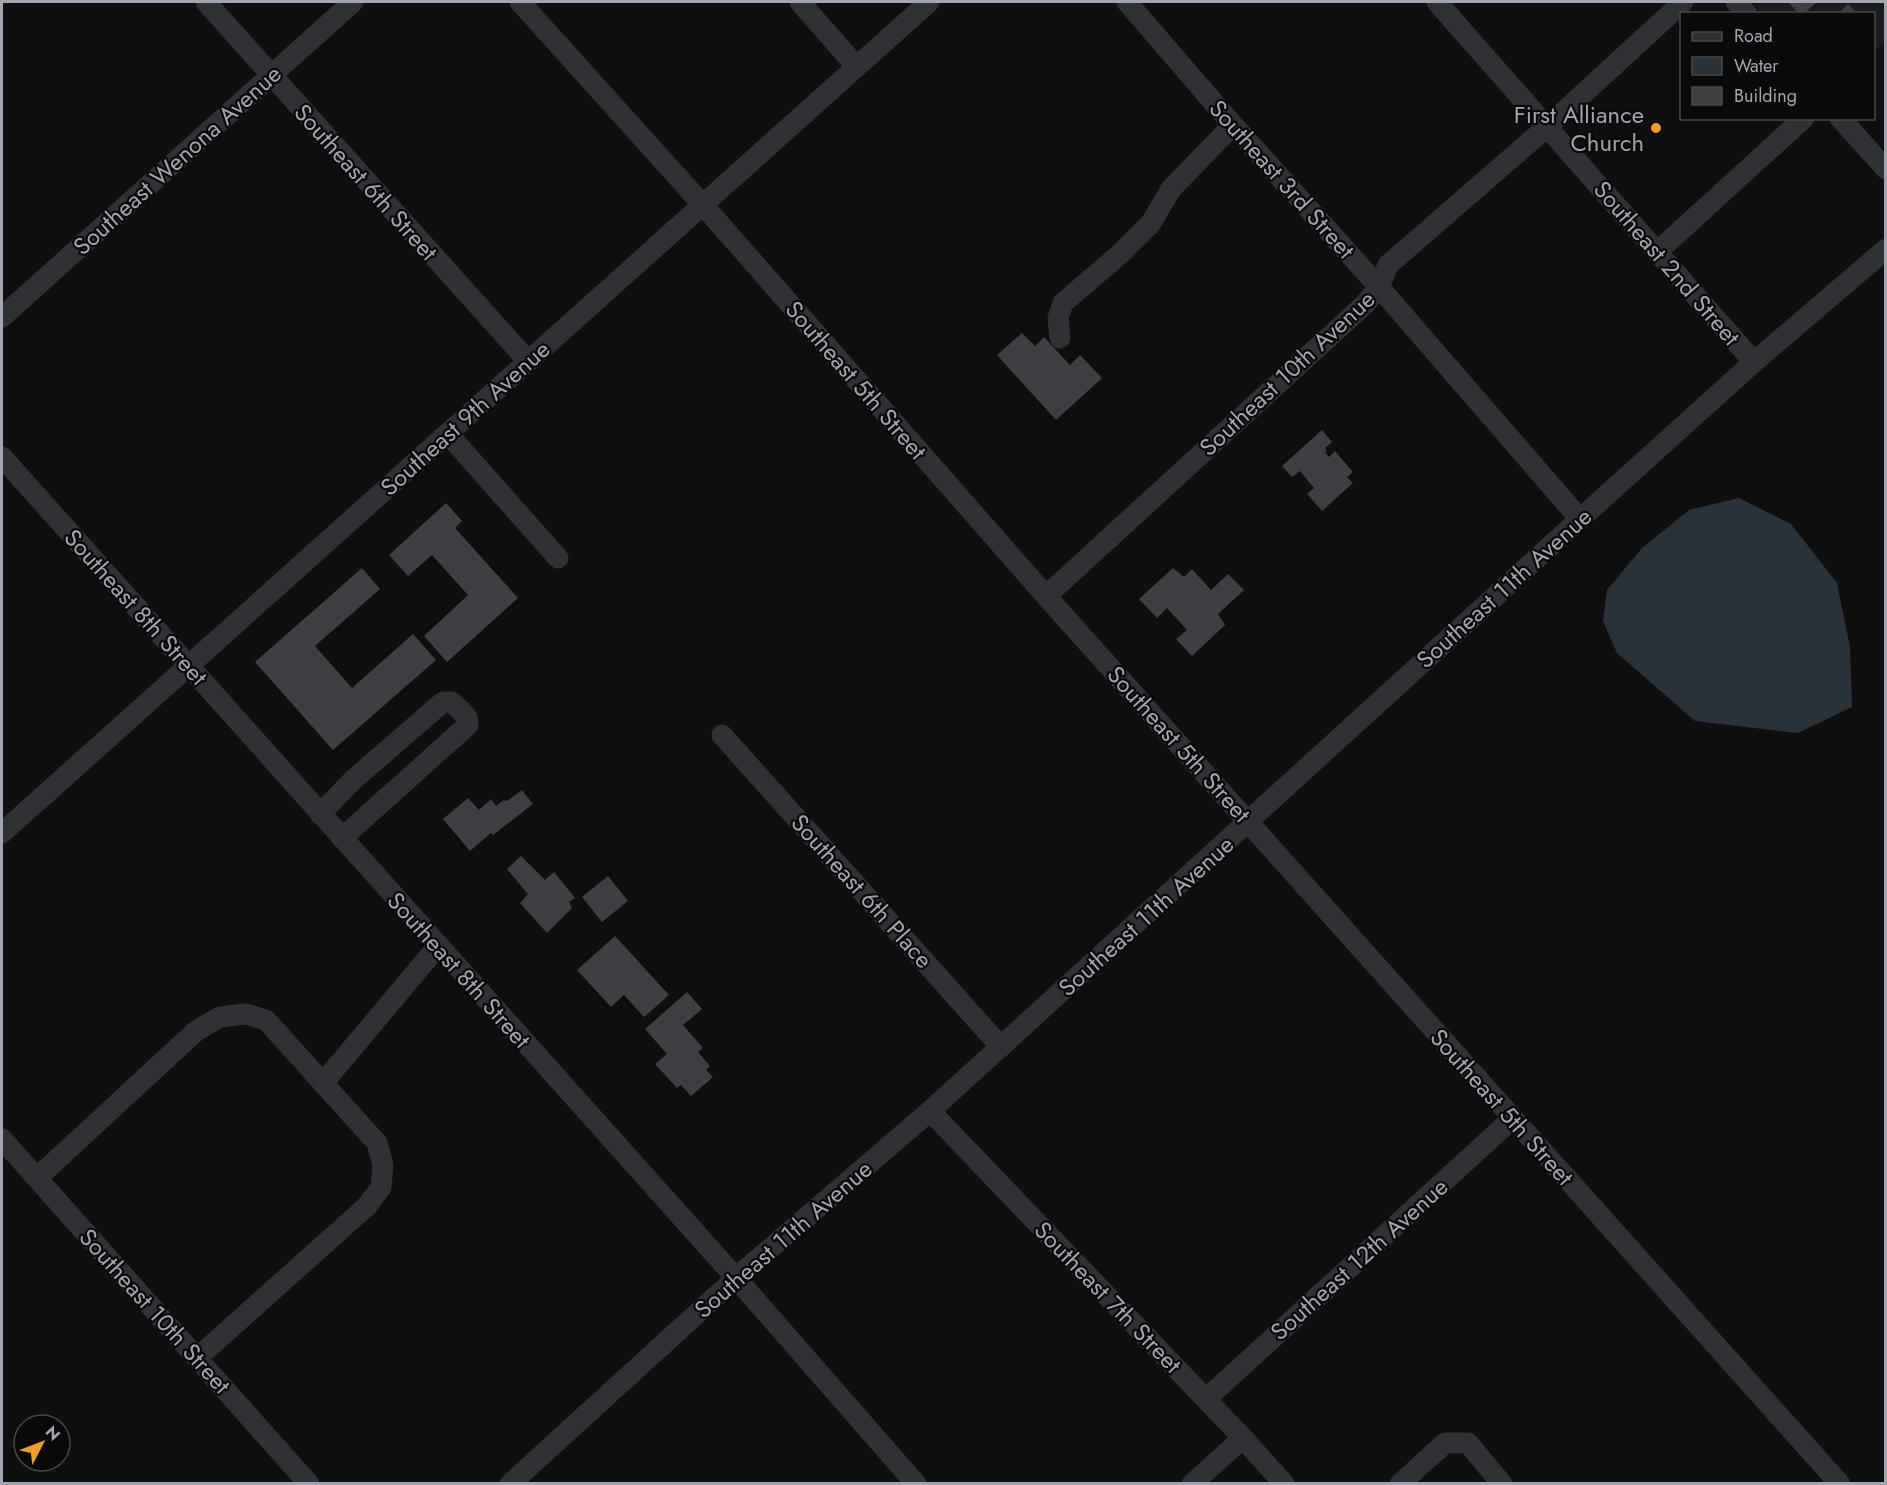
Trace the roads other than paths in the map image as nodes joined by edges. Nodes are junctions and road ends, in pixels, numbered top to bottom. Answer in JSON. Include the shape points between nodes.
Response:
{"nodes":[{"id":1,"x":206,"y":2,"type":"edge"},
{"id":2,"x":353,"y":2,"type":"edge"},
{"id":3,"x":520,"y":2,"type":"edge"},
{"id":4,"x":800,"y":2,"type":"edge"},
{"id":5,"x":929,"y":2,"type":"edge"},
{"id":6,"x":1127,"y":2,"type":"edge"},
{"id":7,"x":1437,"y":2,"type":"edge"},
{"id":8,"x":1683,"y":2,"type":"edge"},
{"id":9,"x":856,"y":66,"type":"junction"},
{"id":10,"x":271,"y":76,"type":"junction"},
{"id":11,"x":1802,"y":120,"type":"edge"},
{"id":12,"x":1842,"y":120,"type":"edge"},
{"id":13,"x":1233,"y":125,"type":"junction"},
{"id":14,"x":1546,"y":127,"type":"junction"},
{"id":15,"x":1886,"y":169,"type":"edge"},
{"id":16,"x":703,"y":205,"type":"junction"},
{"id":17,"x":1886,"y":249,"type":"edge"},
{"id":18,"x":1657,"y":252,"type":"junction"},
{"id":19,"x":1379,"y":287,"type":"junction"},
{"id":20,"x":2,"y":317,"type":"edge"},
{"id":21,"x":1060,"y":338,"type":"dead end"},
{"id":22,"x":528,"y":361,"type":"junction"},
{"id":23,"x":1754,"y":363,"type":"junction"},
{"id":24,"x":448,"y":434,"type":"junction"},
{"id":25,"x":2,"y":457,"type":"edge"},
{"id":26,"x":1580,"y":519,"type":"junction"},
{"id":27,"x":558,"y":558,"type":"dead end"},
{"id":28,"x":1046,"y":596,"type":"junction"},
{"id":29,"x":190,"y":666,"type":"junction"},
{"id":30,"x":722,"y":735,"type":"dead end"},
{"id":31,"x":320,"y":814,"type":"junction"},
{"id":32,"x":1249,"y":822,"type":"junction"},
{"id":33,"x":2,"y":833,"type":"edge"},
{"id":34,"x":342,"y":838,"type":"junction"},
{"id":35,"x":438,"y":946,"type":"junction"},
{"id":36,"x":1001,"y":1047,"type":"junction"},
{"id":37,"x":323,"y":1083,"type":"junction"},
{"id":38,"x":930,"y":1111,"type":"junction"},
{"id":39,"x":1512,"y":1119,"type":"junction"},
{"id":40,"x":2,"y":1139,"type":"edge"},
{"id":41,"x":37,"y":1178,"type":"junction"},
{"id":42,"x":736,"y":1278,"type":"junction"},
{"id":43,"x":197,"y":1358,"type":"junction"},
{"id":44,"x":1206,"y":1399,"type":"junction"},
{"id":45,"x":1242,"y":1438,"type":"junction"},
{"id":46,"x":309,"y":1484,"type":"edge"},
{"id":47,"x":510,"y":1484,"type":"edge"},
{"id":48,"x":916,"y":1484,"type":"edge"},
{"id":49,"x":1192,"y":1484,"type":"edge"},
{"id":50,"x":1284,"y":1484,"type":"edge"},
{"id":51,"x":1400,"y":1484,"type":"edge"},
{"id":52,"x":1502,"y":1484,"type":"edge"},
{"id":53,"x":1840,"y":1484,"type":"edge"}],
"edges":[{"from":1,"to":10,"type":"street","name":"Southeast 6th Street"},
{"from":2,"to":10,"type":"street","name":"Southeast Wenona Avenue"},
{"from":3,"to":16,"type":"street","name":"Southeast 5th Street"},
{"from":4,"to":9,"type":"street"},
{"from":5,"to":9,"type":"street","name":"Southeast 9th Avenue"},
{"from":6,"to":13,"type":"street","name":"Southeast 3rd Street"},
{"from":7,"to":14,"type":"street","name":"Southeast 2nd Street"},
{"from":8,"to":14,"type":"street","name":"Southeast 10th Avenue"},
{"from":9,"to":16,"type":"street","name":"Southeast 9th Avenue"},
{"from":10,"to":20,"type":"street","name":"Southeast Wenona Avenue"},
{"from":10,"to":22,"type":"street","name":"Southeast 6th Street"},
{"from":11,"to":18,"type":"street"},
{"from":12,"to":15,"type":"street"},
{"from":13,"to":19,"type":"street","name":"Southeast 3rd Street"},
{"from":13,"to":21,"type":"street","via":[[1171,189],[1151,223],[1063,303],[1058,318]]},
{"from":14,"to":18,"type":"street","name":"Southeast 2nd Street"},
{"from":14,"to":19,"type":"street","name":"Southeast 10th Avenue","via":[[1388,265]]},
{"from":16,"to":22,"type":"street","name":"Southeast 9th Avenue"},
{"from":16,"to":28,"type":"street","name":"Southeast 5th Street"},
{"from":17,"to":23,"type":"street","name":"Southeast 11th Avenue"},
{"from":18,"to":23,"type":"street","name":"Southeast 2nd Street"},
{"from":19,"to":26,"type":"street","name":"Southeast 3rd Street"},
{"from":19,"to":28,"type":"street","name":"Southeast 10th Avenue"},
{"from":22,"to":24,"type":"street","name":"Southeast 9th Avenue"},
{"from":23,"to":26,"type":"street","name":"Southeast 11th Avenue"},
{"from":24,"to":27,"type":"street"},
{"from":24,"to":29,"type":"street","name":"Southeast 9th Avenue"},
{"from":25,"to":29,"type":"street","name":"Southeast 8th Street"},
{"from":26,"to":32,"type":"street","name":"Southeast 11th Avenue"},
{"from":28,"to":32,"type":"street","name":"Southeast 5th Street"},
{"from":29,"to":31,"type":"street","name":"Southeast 8th Street"},
{"from":29,"to":33,"type":"street","name":"Southeast 9th Avenue"},
{"from":30,"to":36,"type":"street","name":"Southeast 6th Place"},
{"from":31,"to":34,"type":"street","name":"Southeast 8th Street"},
{"from":31,"to":34,"type":"street","via":[[442,702],[452,702],[467,717],[468,725]]},
{"from":32,"to":36,"type":"street","name":"Southeast 11th Avenue"},
{"from":32,"to":39,"type":"street","name":"Southeast 5th Street"},
{"from":34,"to":35,"type":"street","name":"Southeast 8th Street"},
{"from":35,"to":37,"type":"street"},
{"from":35,"to":42,"type":"street","name":"Southeast 8th Street"},
{"from":36,"to":38,"type":"street","name":"Southeast 11th Avenue"},
{"from":37,"to":41,"type":"street","via":[[266,1020],[246,1014],[220,1017],[196,1031]]},
{"from":37,"to":43,"type":"street","via":[[377,1143],[383,1166],[381,1187],[367,1206]]},
{"from":38,"to":42,"type":"street","name":"Southeast 11th Avenue"},
{"from":38,"to":44,"type":"street","name":"Southeast 7th Street"},
{"from":39,"to":44,"type":"street","name":"Southeast 12th Avenue"},
{"from":39,"to":53,"type":"street","name":"Southeast 5th Street"},
{"from":40,"to":41,"type":"street","name":"Southeast 10th Street"},
{"from":41,"to":43,"type":"street","name":"Southeast 10th Street"},
{"from":42,"to":47,"type":"street","name":"Southeast 11th Avenue"},
{"from":42,"to":48,"type":"street","name":"Southeast 8th Street"},
{"from":43,"to":46,"type":"street","name":"Southeast 10th Street"},
{"from":44,"to":45,"type":"street","name":"Southeast 7th Street"},
{"from":45,"to":49,"type":"street"},
{"from":45,"to":50,"type":"street","name":"Southeast 7th Street"},
{"from":51,"to":52,"type":"street","via":[[1444,1443],[1467,1443]]}]}
